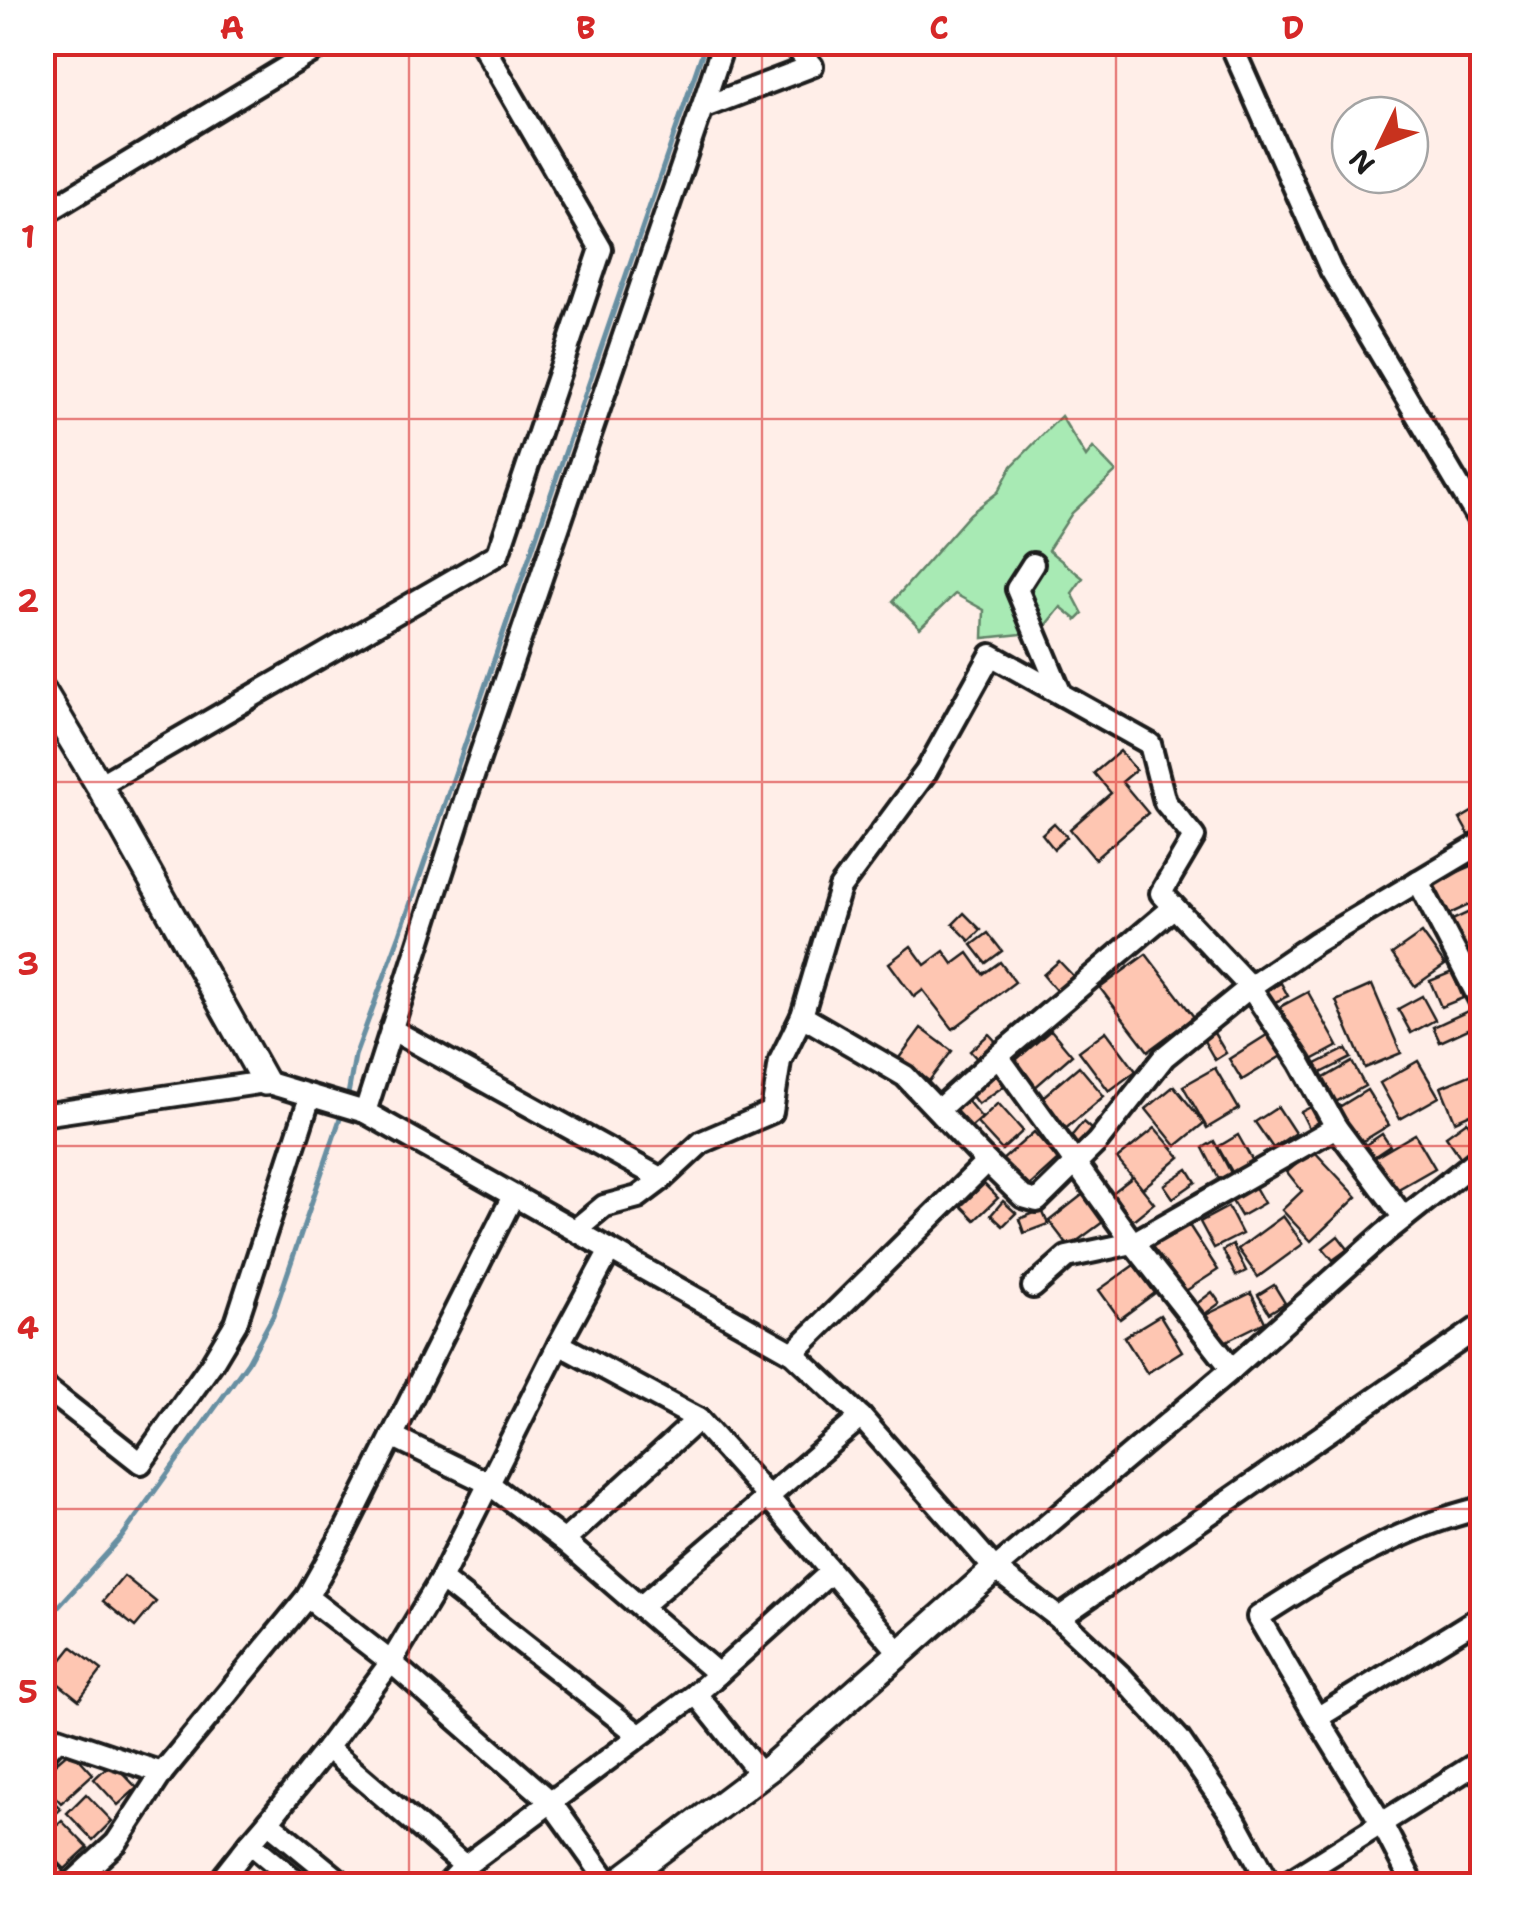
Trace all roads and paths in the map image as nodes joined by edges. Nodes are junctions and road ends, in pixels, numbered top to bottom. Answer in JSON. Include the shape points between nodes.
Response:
{"nodes":[{"id":1,"x":328,"y":42,"type":"edge"},
{"id":2,"x":481,"y":42,"type":"edge"},
{"id":3,"x":724,"y":42,"type":"edge"},
{"id":4,"x":791,"y":42,"type":"edge"},
{"id":5,"x":1230,"y":42,"type":"edge"},
{"id":6,"x":702,"y":108,"type":"junction"},
{"id":7,"x":42,"y":215,"type":"edge"},
{"id":8,"x":1482,"y":525,"type":"edge"},
{"id":9,"x":1032,"y":564,"type":"dead end"},
{"id":10,"x":42,"y":690,"type":"edge"},
{"id":11,"x":1061,"y":694,"type":"junction"},
{"id":12,"x":100,"y":785,"type":"junction"},
{"id":13,"x":1482,"y":843,"type":"edge"},
{"id":14,"x":1418,"y":881,"type":"junction"},
{"id":15,"x":1174,"y":907,"type":"junction"},
{"id":16,"x":1250,"y":987,"type":"junction"},
{"id":17,"x":1482,"y":1004,"type":"edge"},
{"id":18,"x":802,"y":1016,"type":"junction"},
{"id":19,"x":391,"y":1029,"type":"junction"},
{"id":20,"x":998,"y":1056,"type":"junction"},
{"id":21,"x":264,"y":1082,"type":"junction"},
{"id":22,"x":310,"y":1097,"type":"junction"},
{"id":23,"x":938,"y":1110,"type":"junction"},
{"id":24,"x":365,"y":1112,"type":"junction"},
{"id":25,"x":42,"y":1115,"type":"edge"},
{"id":26,"x":1336,"y":1126,"type":"junction"},
{"id":27,"x":1482,"y":1156,"type":"edge"},
{"id":28,"x":986,"y":1162,"type":"junction"},
{"id":29,"x":1076,"y":1164,"type":"junction"},
{"id":30,"x":662,"y":1179,"type":"junction"},
{"id":31,"x":514,"y":1196,"type":"junction"},
{"id":32,"x":1404,"y":1218,"type":"junction"},
{"id":33,"x":575,"y":1230,"type":"junction"},
{"id":34,"x":1133,"y":1243,"type":"junction"},
{"id":35,"x":610,"y":1250,"type":"junction"},
{"id":36,"x":1033,"y":1286,"type":"dead end"},
{"id":37,"x":1482,"y":1326,"type":"edge"},
{"id":38,"x":559,"y":1344,"type":"junction"},
{"id":39,"x":794,"y":1352,"type":"junction"},
{"id":40,"x":1232,"y":1369,"type":"junction"},
{"id":41,"x":42,"y":1385,"type":"edge"},
{"id":42,"x":861,"y":1417,"type":"junction"},
{"id":43,"x":698,"y":1419,"type":"junction"},
{"id":44,"x":392,"y":1436,"type":"junction"},
{"id":45,"x":488,"y":1482,"type":"junction"},
{"id":46,"x":768,"y":1497,"type":"junction"},
{"id":47,"x":1482,"y":1508,"type":"edge"},
{"id":48,"x":564,"y":1541,"type":"junction"},
{"id":49,"x":995,"y":1570,"type":"junction"},
{"id":50,"x":831,"y":1572,"type":"junction"},
{"id":51,"x":442,"y":1579,"type":"junction"},
{"id":52,"x":307,"y":1597,"type":"junction"},
{"id":53,"x":640,"y":1607,"type":"junction"},
{"id":54,"x":1482,"y":1616,"type":"edge"},
{"id":55,"x":1059,"y":1618,"type":"junction"},
{"id":56,"x":900,"y":1653,"type":"junction"},
{"id":57,"x":391,"y":1662,"type":"junction"},
{"id":58,"x":718,"y":1674,"type":"junction"},
{"id":59,"x":696,"y":1694,"type":"junction"},
{"id":60,"x":1317,"y":1718,"type":"junction"},
{"id":61,"x":639,"y":1735,"type":"junction"},
{"id":62,"x":327,"y":1748,"type":"junction"},
{"id":63,"x":42,"y":1756,"type":"edge"},
{"id":64,"x":1482,"y":1760,"type":"edge"},
{"id":65,"x":162,"y":1772,"type":"junction"},
{"id":66,"x":761,"y":1775,"type":"junction"},
{"id":67,"x":550,"y":1801,"type":"junction"},
{"id":68,"x":268,"y":1822,"type":"junction"},
{"id":69,"x":1382,"y":1824,"type":"junction"},
{"id":70,"x":250,"y":1842,"type":"junction"},
{"id":71,"x":466,"y":1866,"type":"junction"},
{"id":72,"x":69,"y":1886,"type":"edge"},
{"id":73,"x":216,"y":1886,"type":"edge"},
{"id":74,"x":302,"y":1886,"type":"edge"},
{"id":75,"x":346,"y":1886,"type":"edge"},
{"id":76,"x":446,"y":1886,"type":"edge"},
{"id":77,"x":612,"y":1886,"type":"edge"},
{"id":78,"x":1271,"y":1886,"type":"edge"},
{"id":79,"x":1282,"y":1886,"type":"edge"},
{"id":80,"x":1414,"y":1886,"type":"edge"}],
"edges":[{"from":1,"to":7,"type":"street"},
{"from":2,"to":12,"type":"street","via":[[601,249],[498,554]]},
{"from":3,"to":6,"type":"street"},
{"from":4,"to":6,"type":"street","via":[[812,66]]},
{"from":5,"to":8,"type":"street","via":[[1330,270]]},
{"from":6,"to":19,"type":"street"},
{"from":9,"to":11,"type":"street","via":[[1017,589]]},
{"from":10,"to":12,"type":"street"},
{"from":11,"to":15,"type":"street","via":[[1150,744],[1165,802],[1194,838],[1161,893]]},
{"from":11,"to":18,"type":"street","via":[[991,655],[926,772],[840,888]]},
{"from":12,"to":21,"type":"street"},
{"from":13,"to":14,"type":"street"},
{"from":14,"to":16,"type":"street"},
{"from":14,"to":17,"type":"street"},
{"from":15,"to":16,"type":"street"},
{"from":15,"to":20,"type":"street"},
{"from":16,"to":26,"type":"street"},
{"from":16,"to":29,"type":"street","via":[[1164,1057]]},
{"from":18,"to":23,"type":"street","via":[[905,1076]]},
{"from":18,"to":30,"type":"street","via":[[780,1061],[772,1112],[702,1142]]},
{"from":19,"to":24,"type":"street"},
{"from":19,"to":30,"type":"street"},
{"from":20,"to":23,"type":"street"},
{"from":20,"to":29,"type":"street"},
{"from":21,"to":22,"type":"street"},
{"from":21,"to":25,"type":"street"},
{"from":22,"to":24,"type":"street"},
{"from":22,"to":41,"type":"street","via":[[236,1322],[141,1462]]},
{"from":23,"to":28,"type":"street"},
{"from":24,"to":31,"type":"street"},
{"from":26,"to":32,"type":"street"},
{"from":26,"to":34,"type":"street"},
{"from":27,"to":32,"type":"street"},
{"from":28,"to":29,"type":"street","via":[[1023,1197],[1037,1201]]},
{"from":28,"to":39,"type":"street"},
{"from":29,"to":34,"type":"street"},
{"from":30,"to":33,"type":"street","via":[[638,1198],[604,1206]]},
{"from":31,"to":33,"type":"street"},
{"from":31,"to":44,"type":"street"},
{"from":32,"to":40,"type":"street"},
{"from":33,"to":35,"type":"street"},
{"from":34,"to":36,"type":"street","via":[[1066,1257]]},
{"from":34,"to":40,"type":"street"},
{"from":35,"to":38,"type":"street"},
{"from":35,"to":39,"type":"street"},
{"from":37,"to":55,"type":"street"},
{"from":38,"to":43,"type":"street"},
{"from":38,"to":45,"type":"street"},
{"from":39,"to":42,"type":"street"},
{"from":40,"to":49,"type":"street"},
{"from":42,"to":46,"type":"street"},
{"from":42,"to":49,"type":"street"},
{"from":43,"to":46,"type":"street"},
{"from":43,"to":48,"type":"street"},
{"from":44,"to":45,"type":"street"},
{"from":44,"to":52,"type":"street"},
{"from":45,"to":48,"type":"street"},
{"from":45,"to":51,"type":"street"},
{"from":46,"to":50,"type":"street"},
{"from":46,"to":53,"type":"street"},
{"from":47,"to":60,"type":"street","via":[[1442,1517],[1343,1562],[1258,1617]]},
{"from":48,"to":53,"type":"street"},
{"from":49,"to":55,"type":"street"},
{"from":49,"to":56,"type":"street"},
{"from":50,"to":56,"type":"street"},
{"from":50,"to":58,"type":"street"},
{"from":51,"to":57,"type":"street"},
{"from":51,"to":61,"type":"street"},
{"from":52,"to":57,"type":"street"},
{"from":52,"to":65,"type":"street"},
{"from":53,"to":58,"type":"street"},
{"from":54,"to":60,"type":"street"},
{"from":55,"to":78,"type":"street","via":[[1179,1739],[1236,1820]]},
{"from":56,"to":66,"type":"street"},
{"from":57,"to":62,"type":"street"},
{"from":57,"to":67,"type":"street"},
{"from":58,"to":59,"type":"street"},
{"from":59,"to":61,"type":"street"},
{"from":59,"to":66,"type":"street"},
{"from":60,"to":69,"type":"street"},
{"from":61,"to":67,"type":"street"},
{"from":62,"to":68,"type":"street"},
{"from":62,"to":71,"type":"street"},
{"from":63,"to":65,"type":"street","via":[[58,1738]]},
{"from":64,"to":69,"type":"street"},
{"from":65,"to":72,"type":"street","via":[[116,1843]]},
{"from":66,"to":77,"type":"street"},
{"from":67,"to":71,"type":"street"},
{"from":67,"to":77,"type":"street"},
{"from":68,"to":70,"type":"street"},
{"from":68,"to":75,"type":"street"},
{"from":69,"to":79,"type":"street"},
{"from":69,"to":80,"type":"street"},
{"from":70,"to":73,"type":"street"},
{"from":70,"to":74,"type":"street"},
{"from":71,"to":76,"type":"street"}]}
